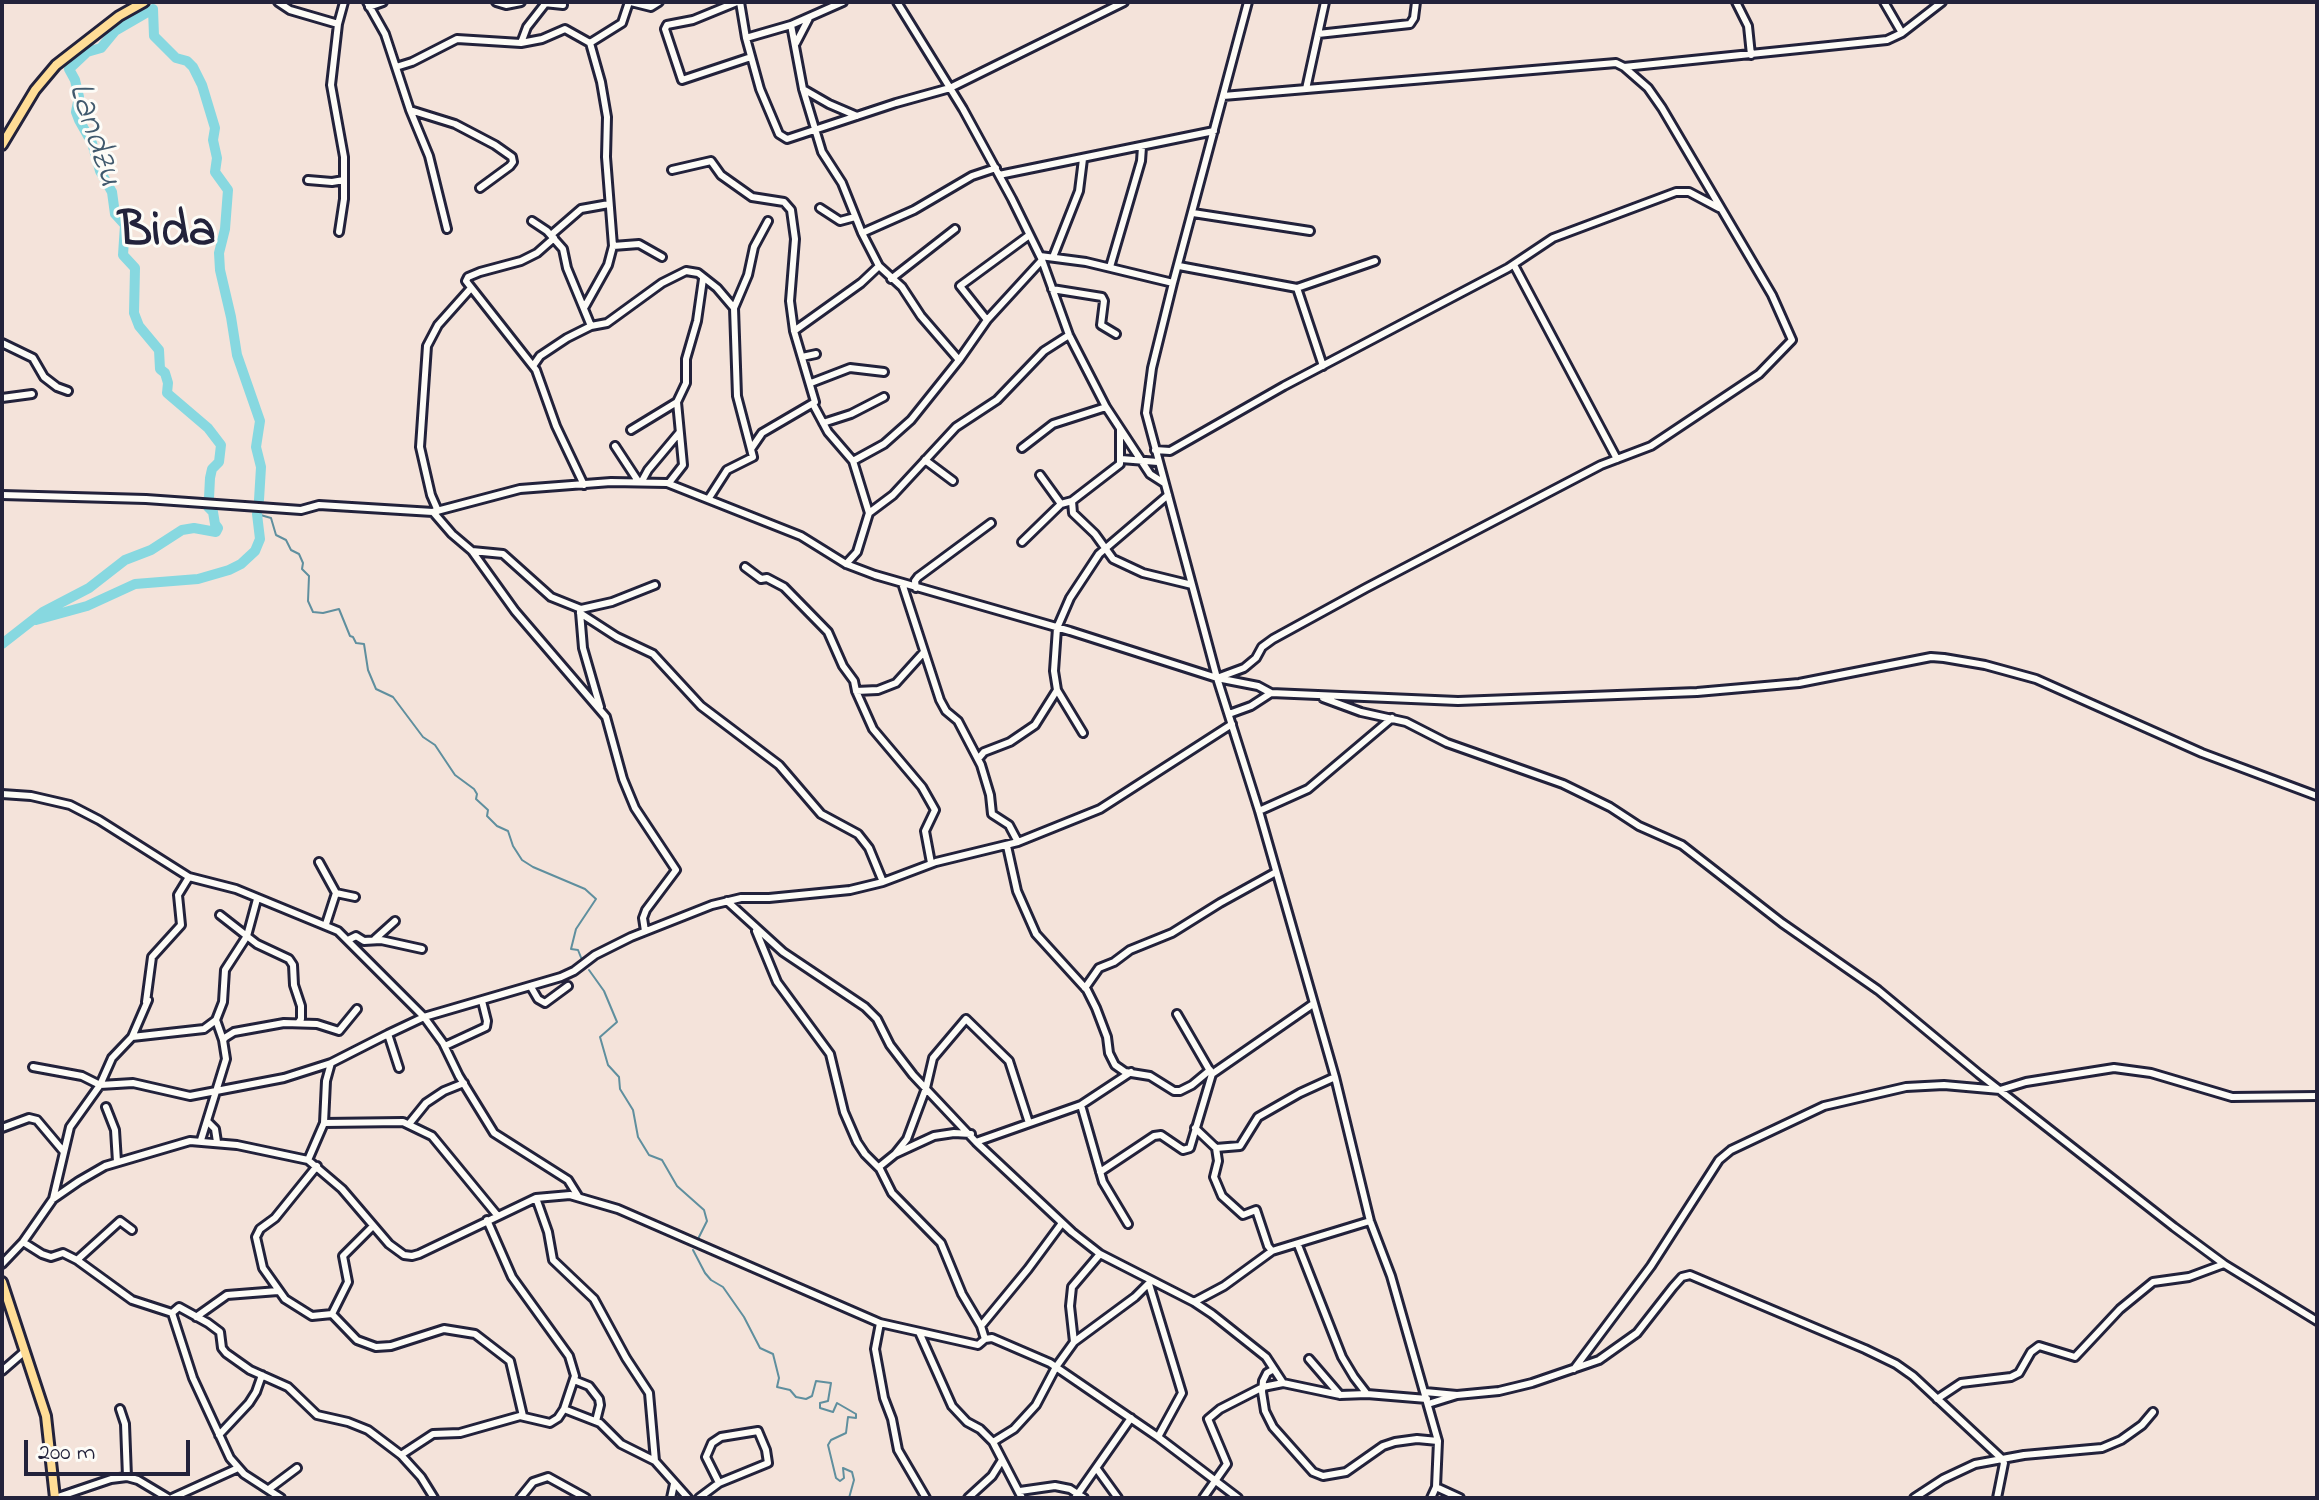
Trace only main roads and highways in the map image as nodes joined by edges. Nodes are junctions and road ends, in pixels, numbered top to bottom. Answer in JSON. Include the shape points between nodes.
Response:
{"nodes":[{"id":1,"x":144,"y":2,"type":"edge"},
{"id":2,"x":2,"y":145,"type":"edge"},
{"id":3,"x":2,"y":1282,"type":"edge"},
{"id":4,"x":55,"y":1498,"type":"edge"}],
"edges":[{"from":1,"to":2,"type":"main road","via":[[56,65]]},
{"from":3,"to":4,"type":"main road","via":[[46,1416]]}]}
